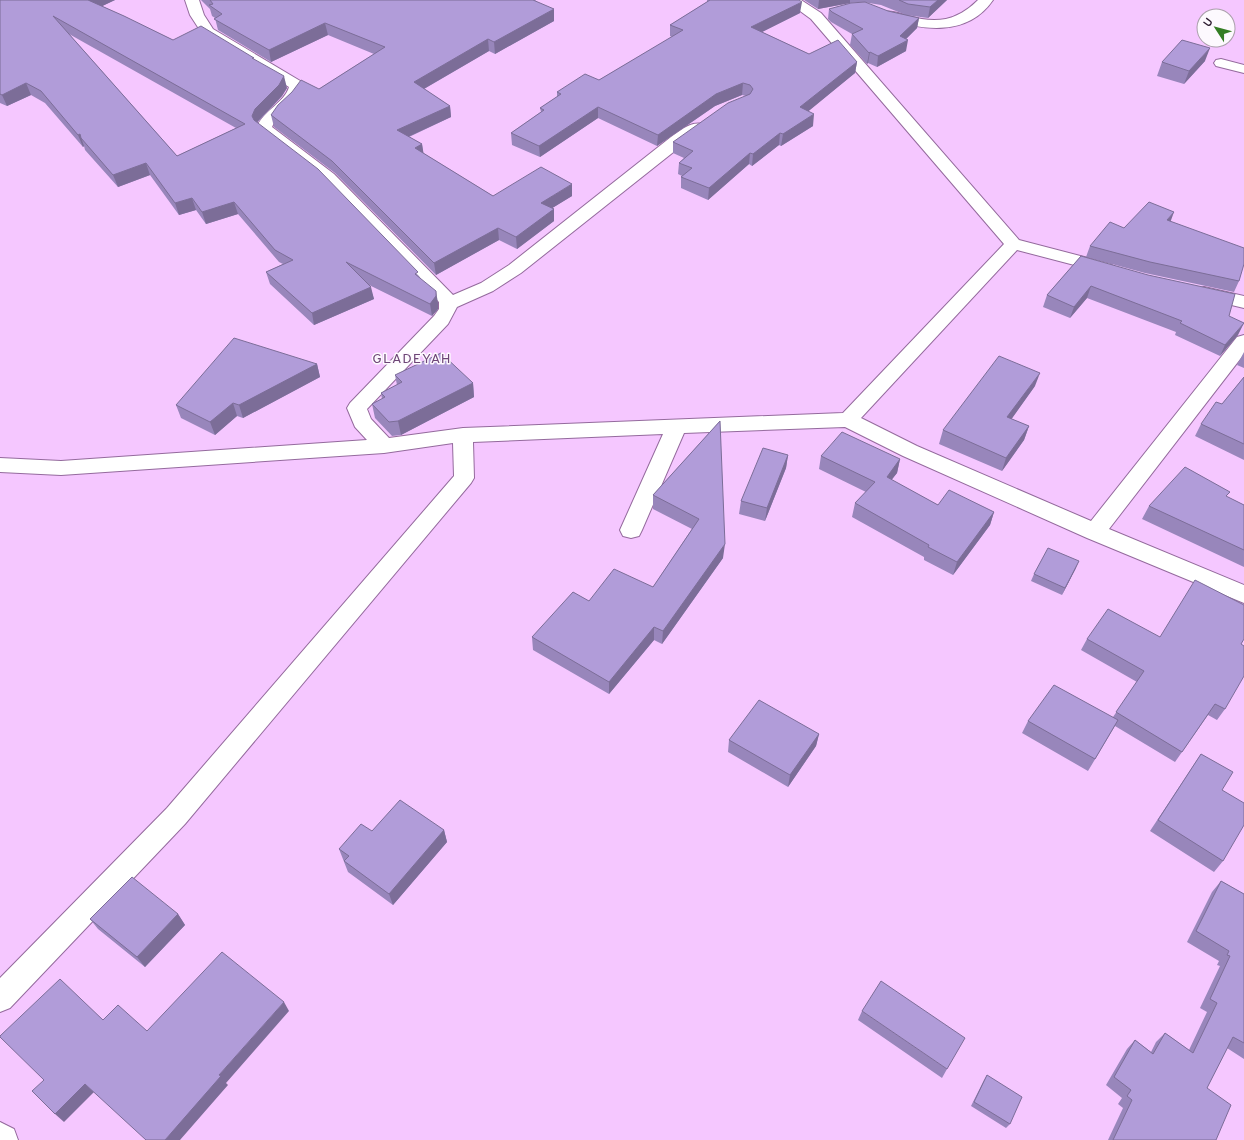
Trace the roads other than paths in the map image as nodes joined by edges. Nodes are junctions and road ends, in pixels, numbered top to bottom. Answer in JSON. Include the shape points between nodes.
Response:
{"nodes":[{"id":1,"x":192,"y":0,"type":"edge"},
{"id":2,"x":792,"y":0,"type":"edge"},
{"id":3,"x":986,"y":0,"type":"edge"},
{"id":4,"x":878,"y":10,"type":"edge"},
{"id":5,"x":1221,"y":63,"type":"dead end"},
{"id":6,"x":1244,"y":69,"type":"edge"},
{"id":7,"x":708,"y":119,"type":"edge"},
{"id":8,"x":1013,"y":244,"type":"junction"},
{"id":9,"x":1121,"y":273,"type":"edge"},
{"id":10,"x":1190,"y":290,"type":"edge"},
{"id":11,"x":1244,"y":302,"type":"edge"},
{"id":12,"x":448,"y":304,"type":"junction"},
{"id":13,"x":1244,"y":341,"type":"edge"},
{"id":14,"x":848,"y":420,"type":"junction"},
{"id":15,"x":676,"y":428,"type":"junction"},
{"id":16,"x":463,"y":439,"type":"junction"},
{"id":17,"x":384,"y":446,"type":"junction"},
{"id":18,"x":0,"y":465,"type":"edge"},
{"id":19,"x":631,"y":530,"type":"dead end"},
{"id":20,"x":1095,"y":532,"type":"junction"},
{"id":21,"x":1244,"y":594,"type":"edge"},
{"id":22,"x":0,"y":998,"type":"edge"},
{"id":23,"x":0,"y":1138,"type":"edge"},
{"id":24,"x":3,"y":1140,"type":"edge"}],
"edges":[{"from":1,"to":12,"type":"street","via":[[197,15],[208,32],[297,85],[294,94],[270,116],[264,128],[328,177],[448,300]]},
{"from":2,"to":8,"type":"street","via":[[823,15]]},
{"from":3,"to":4,"type":"street","via":[[971,14],[953,24],[934,25],[890,16]]},
{"from":5,"to":6,"type":"street"},
{"from":7,"to":12,"type":"street","via":[[677,140],[515,269],[487,286]]},
{"from":8,"to":9,"type":"street"},
{"from":8,"to":14,"type":"street"},
{"from":10,"to":11,"type":"street"},
{"from":12,"to":17,"type":"street","via":[[448,309],[433,330],[357,408],[362,422]]},
{"from":13,"to":20,"type":"street"},
{"from":14,"to":15,"type":"street"},
{"from":14,"to":20,"type":"street","via":[[910,451]]},
{"from":15,"to":16,"type":"street"},
{"from":15,"to":19,"type":"street"},
{"from":16,"to":17,"type":"street"},
{"from":16,"to":22,"type":"street","via":[[464,478],[176,816]]},
{"from":17,"to":18,"type":"street","via":[[61,468]]},
{"from":20,"to":21,"type":"street"},
{"from":23,"to":24,"type":"street"}]}
